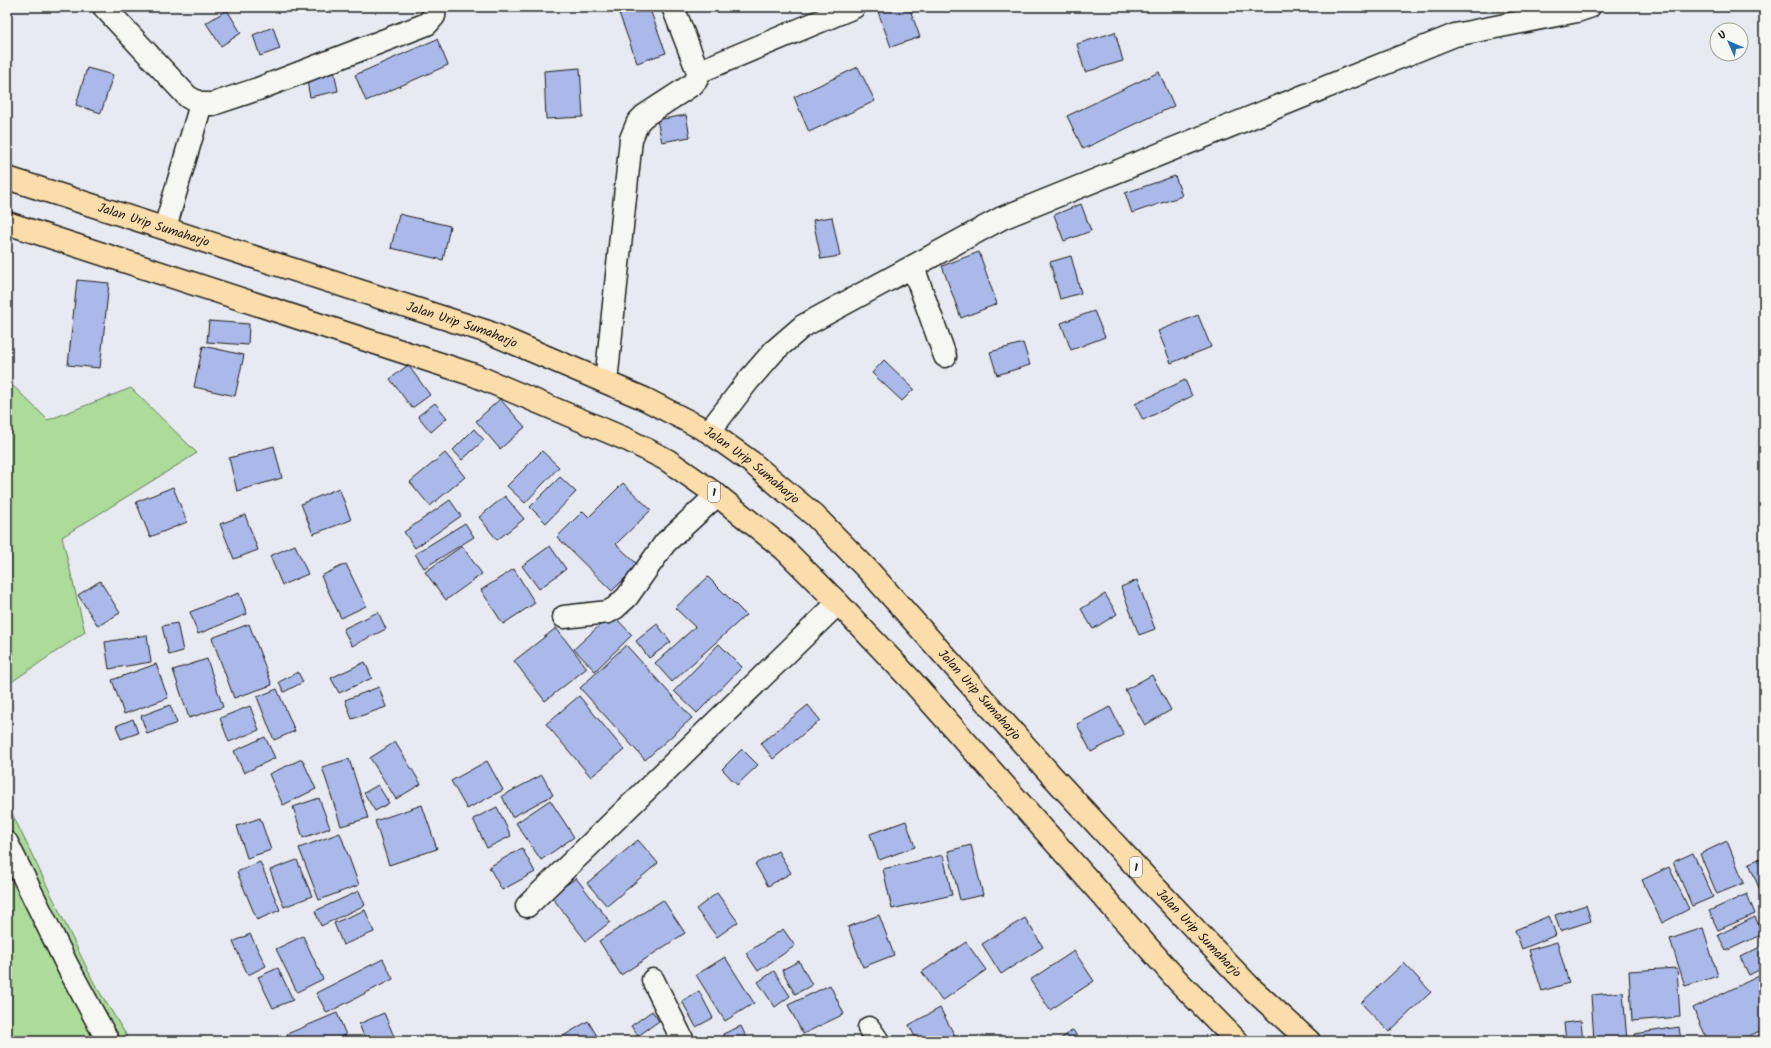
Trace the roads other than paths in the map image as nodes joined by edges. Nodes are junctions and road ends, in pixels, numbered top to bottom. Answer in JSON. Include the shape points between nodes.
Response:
{"nodes":[{"id":1,"x":104,"y":7,"type":"edge"},
{"id":2,"x":435,"y":7,"type":"edge"},
{"id":3,"x":673,"y":7,"type":"edge"},
{"id":4,"x":854,"y":7,"type":"edge"},
{"id":5,"x":1589,"y":7,"type":"edge"},
{"id":6,"x":698,"y":72,"type":"junction"},
{"id":7,"x":201,"y":104,"type":"junction"},
{"id":8,"x":7,"y":178,"type":"edge"},
{"id":9,"x":7,"y":223,"type":"edge"},
{"id":10,"x":165,"y":228,"type":"junction"},
{"id":11,"x":913,"y":266,"type":"junction"},
{"id":12,"x":945,"y":356,"type":"dead end"},
{"id":13,"x":606,"y":382,"type":"junction"},
{"id":14,"x":709,"y":432,"type":"junction"},
{"id":15,"x":717,"y":495,"type":"junction"},
{"id":16,"x":838,"y":602,"type":"junction"},
{"id":17,"x":564,"y":617,"type":"dead end"},
{"id":18,"x":7,"y":843,"type":"edge"},
{"id":19,"x":527,"y":906,"type":"dead end"},
{"id":20,"x":653,"y":980,"type":"dead end"},
{"id":21,"x":108,"y":1041,"type":"edge"},
{"id":22,"x":683,"y":1041,"type":"edge"},
{"id":23,"x":1237,"y":1041,"type":"edge"},
{"id":24,"x":1309,"y":1041,"type":"edge"}],
"edges":[{"from":1,"to":7,"type":"street","via":[[188,97]]},
{"from":2,"to":7,"type":"street","via":[[434,16],[427,24],[258,89],[213,104]]},
{"from":3,"to":6,"type":"street"},
{"from":4,"to":6,"type":"street"},
{"from":5,"to":11,"type":"street","via":[[1455,35],[1002,218]]},
{"from":6,"to":13,"type":"street","via":[[693,84],[638,122],[631,139]]},
{"from":7,"to":10,"type":"street"},
{"from":8,"to":10,"type":"highway","name":"Jalan Urip Sumaharjo","number":"1"},
{"from":9,"to":15,"type":"highway","number":"1","via":[[474,375],[628,440],[667,460]]},
{"from":10,"to":13,"type":"highway","name":"Jalan Urip Sumaharjo","number":"1","via":[[488,332]]},
{"from":11,"to":12,"type":"street"},
{"from":11,"to":14,"type":"street","via":[[803,326],[774,351]]},
{"from":13,"to":14,"type":"highway","name":"Jalan Urip Sumaharjo","number":"1"},
{"from":14,"to":24,"type":"highway","name":"Jalan Urip Sumaharjo","number":"1","via":[[757,467],[815,516],[842,543],[1151,883],[1251,988]]},
{"from":15,"to":16,"type":"highway","number":"1","via":[[784,549]]},
{"from":15,"to":17,"type":"street","via":[[665,542],[627,597],[615,608],[608,612]]},
{"from":16,"to":19,"type":"street"},
{"from":16,"to":23,"type":"highway","number":"1","via":[[1178,981]]},
{"from":18,"to":21,"type":"street","via":[[68,967]]},
{"from":20,"to":22,"type":"street"}]}
